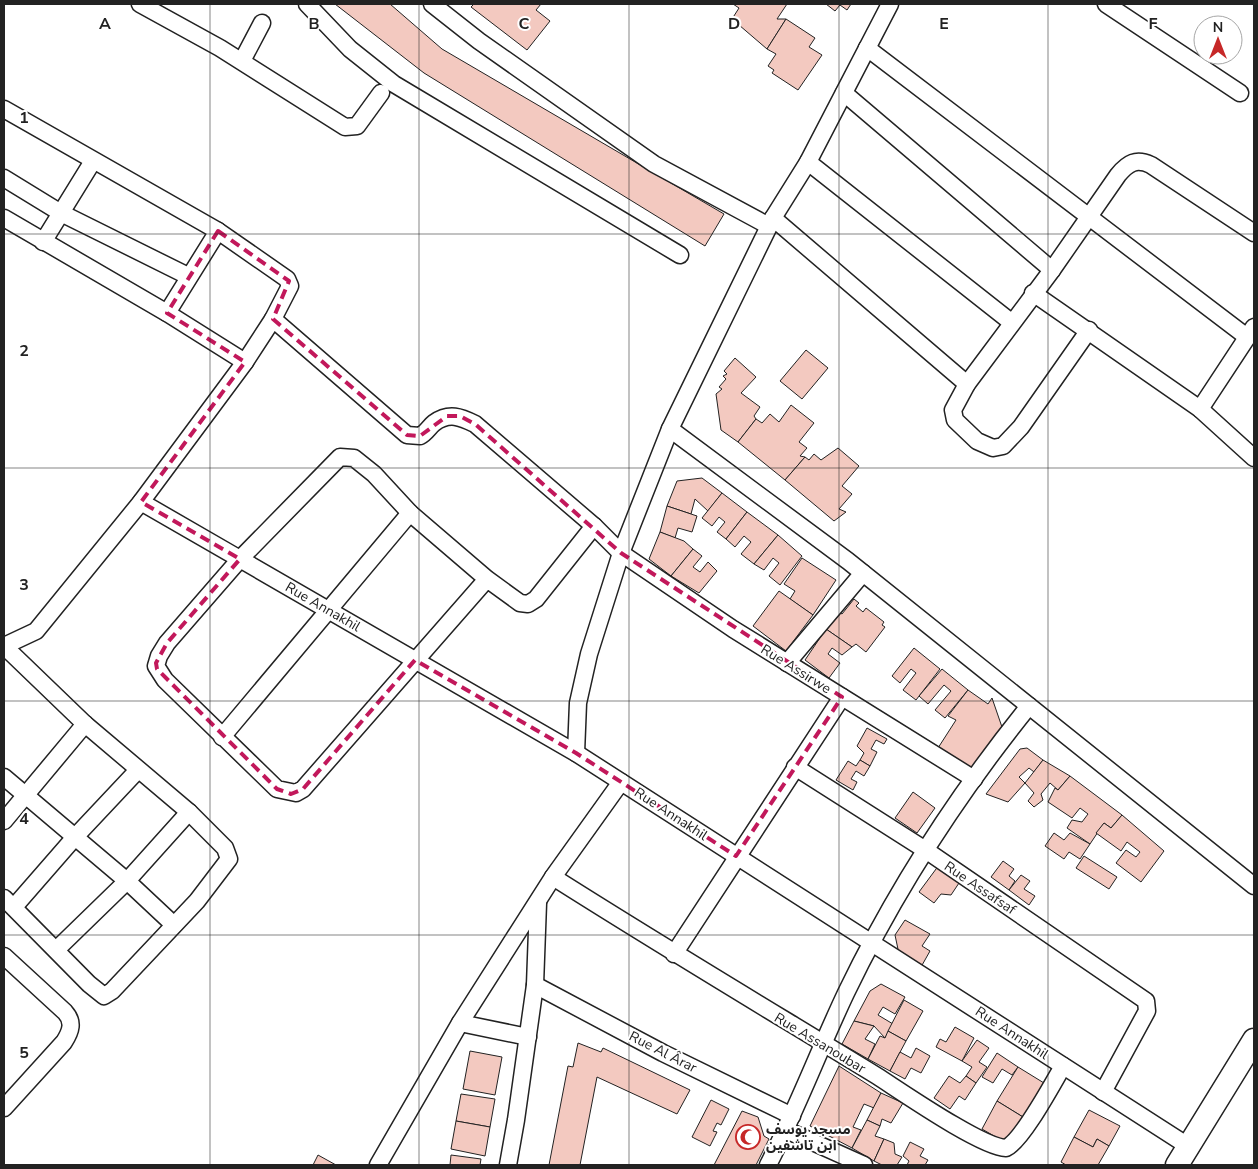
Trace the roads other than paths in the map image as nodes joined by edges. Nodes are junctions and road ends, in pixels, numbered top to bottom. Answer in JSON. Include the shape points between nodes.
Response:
{"nodes":[{"id":1,"x":140,"y":4,"type":"edge"},
{"id":2,"x":307,"y":4,"type":"edge"},
{"id":3,"x":432,"y":4,"type":"edge"},
{"id":4,"x":890,"y":4,"type":"edge"},
{"id":5,"x":1107,"y":4,"type":"edge"},
{"id":6,"x":262,"y":23,"type":"dead end"},
{"id":7,"x":866,"y":48,"type":"junction"},
{"id":8,"x":242,"y":61,"type":"junction"},
{"id":9,"x":381,"y":93,"type":"dead end"},
{"id":10,"x":844,"y":93,"type":"junction"},
{"id":11,"x":1240,"y":94,"type":"dead end"},
{"id":12,"x":4,"y":109,"type":"edge"},
{"id":13,"x":93,"y":161,"type":"junction"},
{"id":14,"x":808,"y":162,"type":"junction"},
{"id":15,"x":4,"y":178,"type":"edge"},
{"id":16,"x":61,"y":212,"type":"junction"},
{"id":17,"x":1089,"y":216,"type":"junction"},
{"id":18,"x":4,"y":218,"type":"edge"},
{"id":19,"x":771,"y":222,"type":"junction"},
{"id":20,"x":218,"y":231,"type":"junction"},
{"id":21,"x":1254,"y":233,"type":"edge"},
{"id":22,"x":43,"y":242,"type":"junction"},
{"id":23,"x":680,"y":255,"type":"dead end"},
{"id":24,"x":1052,"y":270,"type":"junction"},
{"id":25,"x":188,"y":276,"type":"junction"},
{"id":26,"x":1033,"y":293,"type":"junction"},
{"id":27,"x":167,"y":313,"type":"junction"},
{"id":28,"x":273,"y":319,"type":"junction"},
{"id":29,"x":1011,"y":322,"type":"junction"},
{"id":30,"x":1089,"y":330,"type":"junction"},
{"id":31,"x":1251,"y":332,"type":"edge"},
{"id":32,"x":245,"y":362,"type":"junction"},
{"id":33,"x":967,"y":384,"type":"junction"},
{"id":34,"x":1200,"y":409,"type":"junction"},
{"id":35,"x":670,"y":429,"type":"junction"},
{"id":36,"x":1254,"y":458,"type":"edge"},
{"id":37,"x":141,"y":502,"type":"junction"},
{"id":38,"x":410,"y":513,"type":"junction"},
{"id":39,"x":594,"y":526,"type":"junction"},
{"id":40,"x":622,"y":553,"type":"junction"},
{"id":41,"x":240,"y":559,"type":"junction"},
{"id":42,"x":863,"y":573,"type":"junction"},
{"id":43,"x":487,"y":579,"type":"junction"},
{"id":44,"x":327,"y":610,"type":"junction"},
{"id":45,"x":4,"y":646,"type":"edge"},
{"id":46,"x":415,"y":660,"type":"junction"},
{"id":47,"x":787,"y":662,"type":"junction"},
{"id":48,"x":842,"y":697,"type":"junction"},
{"id":49,"x":1029,"y":706,"type":"junction"},
{"id":50,"x":85,"y":724,"type":"junction"},
{"id":51,"x":222,"y":737,"type":"junction"},
{"id":52,"x":576,"y":753,"type":"junction"},
{"id":53,"x":795,"y":767,"type":"junction"},
{"id":54,"x":138,"y":770,"type":"junction"},
{"id":55,"x":4,"y":777,"type":"edge"},
{"id":56,"x":974,"y":780,"type":"junction"},
{"id":57,"x":621,"y":782,"type":"junction"},
{"id":58,"x":25,"y":795,"type":"junction"},
{"id":59,"x":189,"y":812,"type":"junction"},
{"id":60,"x":4,"y":822,"type":"edge"},
{"id":61,"x":75,"y":837,"type":"junction"},
{"id":62,"x":927,"y":851,"type":"junction"},
{"id":63,"x":736,"y":856,"type":"junction"},
{"id":64,"x":553,"y":877,"type":"junction"},
{"id":65,"x":127,"y":881,"type":"junction"},
{"id":66,"x":1254,"y":886,"type":"edge"},
{"id":67,"x":9,"y":903,"type":"edge"},
{"id":68,"x":538,"y":903,"type":"junction"},
{"id":69,"x":174,"y":925,"type":"junction"},
{"id":70,"x":872,"y":943,"type":"junction"},
{"id":71,"x":56,"y":950,"type":"junction"},
{"id":72,"x":674,"y":954,"type":"junction"},
{"id":73,"x":4,"y":956,"type":"edge"},
{"id":74,"x":535,"y":985,"type":"junction"},
{"id":75,"x":460,"y":1023,"type":"junction"},
{"id":76,"x":528,"y":1037,"type":"junction"},
{"id":77,"x":1254,"y":1040,"type":"edge"},
{"id":78,"x":823,"y":1045,"type":"junction"},
{"id":79,"x":1063,"y":1066,"type":"junction"},
{"id":80,"x":1103,"y":1092,"type":"junction"},
{"id":81,"x":4,"y":1108,"type":"edge"},
{"id":82,"x":789,"y":1123,"type":"junction"},
{"id":83,"x":1182,"y":1156,"type":"edge"},
{"id":84,"x":378,"y":1165,"type":"edge"},
{"id":85,"x":508,"y":1165,"type":"edge"},
{"id":86,"x":768,"y":1165,"type":"edge"},
{"id":87,"x":864,"y":1165,"type":"edge"}],
"edges":[{"from":1,"to":8,"type":"street"},
{"from":2,"to":23,"type":"street","via":[[350,48],[394,84]]},
{"from":3,"to":19,"type":"street","via":[[479,41],[654,164]]},
{"from":4,"to":7,"type":"street"},
{"from":5,"to":11,"type":"street"},
{"from":6,"to":8,"type":"street"},
{"from":7,"to":10,"type":"street"},
{"from":7,"to":17,"type":"street"},
{"from":8,"to":9,"type":"street","via":[[345,127],[357,126]]},
{"from":10,"to":14,"type":"street"},
{"from":10,"to":24,"type":"street"},
{"from":12,"to":13,"type":"street"},
{"from":13,"to":16,"type":"street"},
{"from":13,"to":20,"type":"street"},
{"from":14,"to":19,"type":"street"},
{"from":14,"to":29,"type":"street"},
{"from":15,"to":16,"type":"street"},
{"from":16,"to":22,"type":"street"},
{"from":16,"to":25,"type":"street"},
{"from":17,"to":21,"type":"street","via":[[1124,167],[1141,161],[1190,189]]},
{"from":17,"to":24,"type":"street"},
{"from":17,"to":31,"type":"street"},
{"from":18,"to":22,"type":"street"},
{"from":19,"to":33,"type":"street"},
{"from":19,"to":35,"type":"street"},
{"from":20,"to":25,"type":"street"},
{"from":20,"to":28,"type":"street","via":[[289,281],[290,286]]},
{"from":22,"to":27,"type":"street"},
{"from":24,"to":26,"type":"street"},
{"from":25,"to":27,"type":"street"},
{"from":26,"to":29,"type":"street"},
{"from":26,"to":30,"type":"street"},
{"from":27,"to":32,"type":"street"},
{"from":28,"to":32,"type":"street"},
{"from":28,"to":39,"type":"street","name":"Rue Assirwe","via":[[407,435],[420,436],[447,416],[460,416],[475,424]]},
{"from":29,"to":33,"type":"street"},
{"from":30,"to":33,"type":"street","via":[[1021,427],[1010,441],[998,449],[977,441],[955,420],[953,410]]},
{"from":30,"to":34,"type":"street"},
{"from":31,"to":34,"type":"street"},
{"from":32,"to":37,"type":"street"},
{"from":34,"to":36,"type":"street"},
{"from":35,"to":40,"type":"street"},
{"from":35,"to":42,"type":"street"},
{"from":37,"to":41,"type":"street","name":"Rue Annakhil"},
{"from":37,"to":45,"type":"street","via":[[36,631]]},
{"from":38,"to":41,"type":"street","via":[[374,474],[354,458],[340,457]]},
{"from":38,"to":43,"type":"street"},
{"from":38,"to":44,"type":"street"},
{"from":39,"to":40,"type":"street","name":"Rue Assirwe"},
{"from":39,"to":43,"type":"street","via":[[530,603],[520,603]]},
{"from":40,"to":47,"type":"street","name":"Rue Assirwe"},
{"from":40,"to":52,"type":"street","via":[[585,669],[577,713]]},
{"from":41,"to":44,"type":"street","name":"Rue Annakhil"},
{"from":41,"to":51,"type":"street","via":[[167,643],[156,662],[165,680]]},
{"from":42,"to":47,"type":"street"},
{"from":42,"to":49,"type":"street"},
{"from":43,"to":46,"type":"street"},
{"from":44,"to":46,"type":"street","name":"Rue Annakhil"},
{"from":44,"to":51,"type":"street"},
{"from":45,"to":50,"type":"street"},
{"from":46,"to":51,"type":"street","via":[[303,789],[296,793],[277,789]]},
{"from":46,"to":52,"type":"street","name":"Rue Annakhil"},
{"from":47,"to":48,"type":"street","name":"Rue Assirwe"},
{"from":48,"to":53,"type":"street"},
{"from":48,"to":56,"type":"street","name":"Rue Assirwe"},
{"from":49,"to":56,"type":"street"},
{"from":49,"to":66,"type":"street"},
{"from":50,"to":54,"type":"street"},
{"from":50,"to":58,"type":"street"},
{"from":52,"to":57,"type":"street","name":"Rue Annakhil"},
{"from":53,"to":62,"type":"street","name":"Rue Assafsaf"},
{"from":53,"to":63,"type":"street"},
{"from":54,"to":59,"type":"street"},
{"from":54,"to":61,"type":"street"},
{"from":55,"to":58,"type":"street"},
{"from":56,"to":62,"type":"street"},
{"from":57,"to":63,"type":"street","name":"Rue Annakhil"},
{"from":57,"to":64,"type":"street"},
{"from":58,"to":60,"type":"street"},
{"from":58,"to":61,"type":"street"},
{"from":59,"to":65,"type":"street"},
{"from":59,"to":69,"type":"street","via":[[225,848],[229,859]]},
{"from":61,"to":65,"type":"street"},
{"from":61,"to":67,"type":"street"},
{"from":62,"to":70,"type":"street","via":[[897,896]]},
{"from":62,"to":80,"type":"street","name":"Rue Assafsaf","via":[[1148,1003],[1148,1011]]},
{"from":63,"to":70,"type":"street","name":"Rue Annakhil"},
{"from":63,"to":72,"type":"street"},
{"from":64,"to":68,"type":"street"},
{"from":64,"to":72,"type":"street","name":"Rue Assanoubar"},
{"from":65,"to":69,"type":"street"},
{"from":65,"to":71,"type":"street"},
{"from":67,"to":71,"type":"street"},
{"from":68,"to":74,"type":"street"},
{"from":68,"to":75,"type":"street"},
{"from":69,"to":71,"type":"street","via":[[104,996]]},
{"from":70,"to":78,"type":"street"},
{"from":70,"to":79,"type":"street","name":"Rue Annakhil"},
{"from":72,"to":78,"type":"street","name":"Rue Assanoubar"},
{"from":73,"to":81,"type":"street","via":[[66,1012],[71,1022],[64,1042]]},
{"from":74,"to":76,"type":"street"},
{"from":74,"to":82,"type":"street","name":"Rue Al Ârar"},
{"from":75,"to":76,"type":"street"},
{"from":75,"to":84,"type":"street"},
{"from":76,"to":85,"type":"street"},
{"from":77,"to":83,"type":"street"},
{"from":78,"to":79,"type":"street","name":"Rue Assanoubar","via":[[960,1128],[1002,1148],[1010,1146],[1024,1129]]},
{"from":78,"to":82,"type":"street"},
{"from":79,"to":80,"type":"street","name":"Rue Annakhil"},
{"from":80,"to":83,"type":"street","name":"Rue Annakhil"},
{"from":82,"to":86,"type":"street"},
{"from":82,"to":87,"type":"street","name":"Rue Al Ârar"}]}
